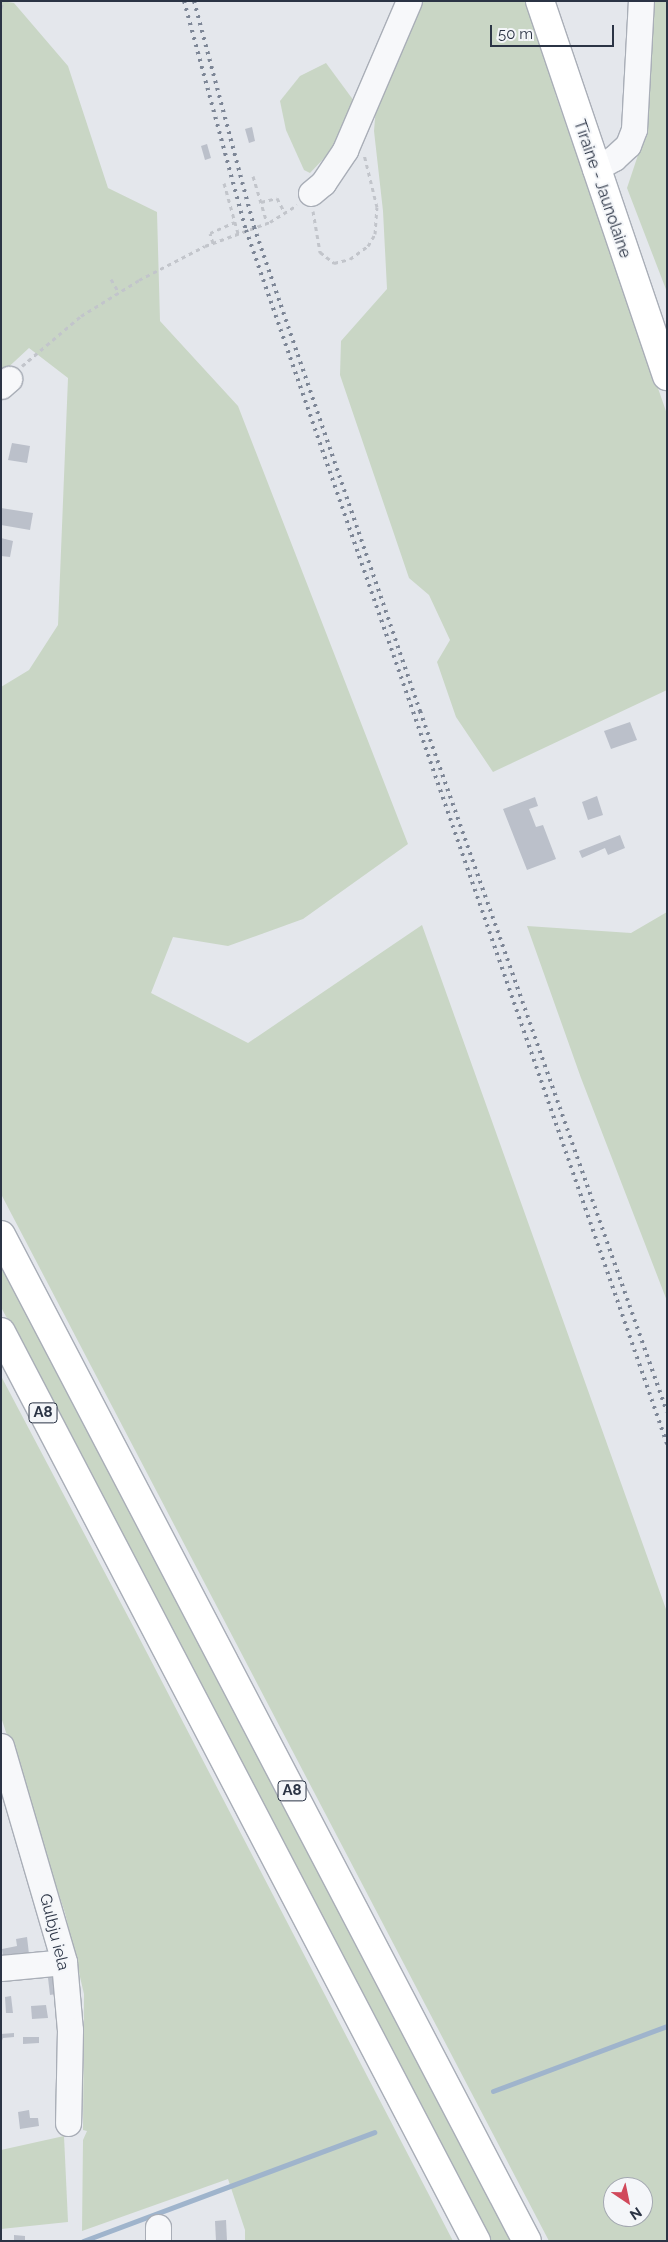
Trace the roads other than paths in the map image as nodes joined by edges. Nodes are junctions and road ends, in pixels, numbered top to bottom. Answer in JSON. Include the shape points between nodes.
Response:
{"nodes":[{"id":1,"x":409,"y":1,"type":"edge"},
{"id":2,"x":540,"y":1,"type":"edge"},
{"id":3,"x":641,"y":1,"type":"edge"},
{"id":4,"x":594,"y":169,"type":"junction"},
{"id":5,"x":312,"y":193,"type":"road end"},
{"id":6,"x":665,"y":368,"type":"edge"},
{"id":7,"x":1,"y":1235,"type":"edge"},
{"id":8,"x":1,"y":1332,"type":"edge"},
{"id":9,"x":1,"y":1746,"type":"edge"},
{"id":10,"x":64,"y":1962,"type":"junction"},
{"id":11,"x":1,"y":1968,"type":"edge"},
{"id":12,"x":68,"y":2123,"type":"dead end"},
{"id":13,"x":476,"y":2241,"type":"edge"},
{"id":14,"x":527,"y":2241,"type":"edge"}],
"edges":[{"from":1,"to":5,"type":"street","via":[[340,160],[324,183]]},
{"from":2,"to":4,"type":"main road","name":"Tīraine - Jaunolaine"},
{"from":3,"to":4,"type":"street","via":[[634,129],[628,144],[614,158]]},
{"from":4,"to":6,"type":"main road","name":"Tīraine - Jaunolaine"},
{"from":7,"to":14,"type":"main road","number":"A8"},
{"from":8,"to":13,"type":"main road","number":"A8"},
{"from":9,"to":10,"type":"street","name":"Gulbju iela"},
{"from":10,"to":11,"type":"street"},
{"from":10,"to":12,"type":"street","name":"Gulbju iela","via":[[70,2030]]}]}
